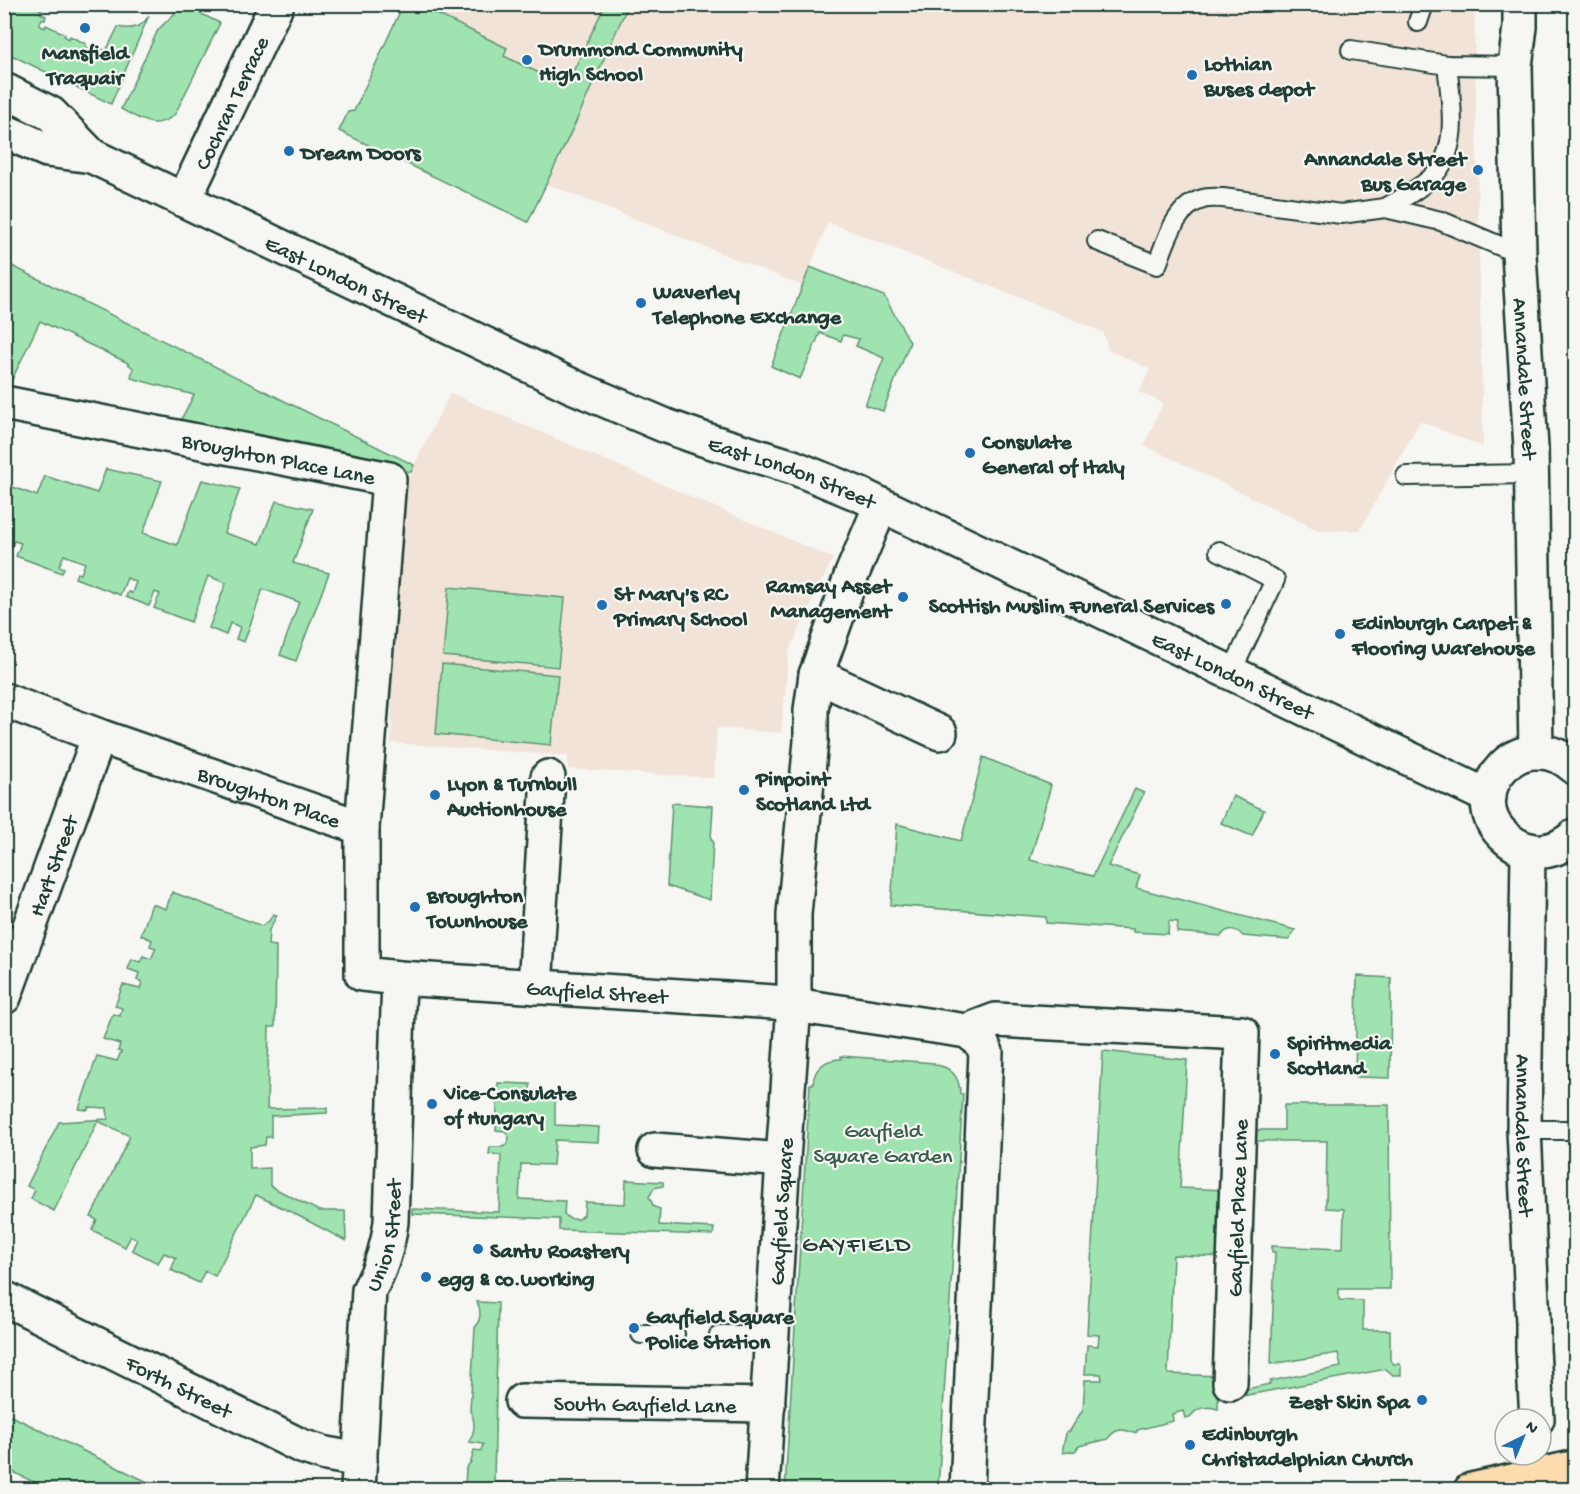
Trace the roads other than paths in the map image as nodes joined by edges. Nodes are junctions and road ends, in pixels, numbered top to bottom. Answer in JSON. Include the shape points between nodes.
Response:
{"nodes":[{"id":1,"x":277,"y":4,"type":"edge"},
{"id":2,"x":1520,"y":4,"type":"edge"},
{"id":3,"x":1351,"y":50,"type":"dead end"},
{"id":4,"x":1447,"y":66,"type":"junction"},
{"id":5,"x":1515,"y":66,"type":"junction"},
{"id":6,"x":4,"y":90,"type":"edge"},
{"id":7,"x":4,"y":131,"type":"edge"},
{"id":8,"x":92,"y":156,"type":"junction"},
{"id":9,"x":184,"y":200,"type":"junction"},
{"id":10,"x":1385,"y":208,"type":"junction"},
{"id":11,"x":1097,"y":241,"type":"dead end"},
{"id":12,"x":1519,"y":254,"type":"junction"},
{"id":13,"x":4,"y":403,"type":"edge"},
{"id":14,"x":1532,"y":474,"type":"junction"},
{"id":15,"x":1407,"y":476,"type":"dead end"},
{"id":16,"x":881,"y":505,"type":"junction"},
{"id":17,"x":1219,"y":551,"type":"dead end"},
{"id":18,"x":1232,"y":673,"type":"junction"},
{"id":19,"x":816,"y":675,"type":"junction"},
{"id":20,"x":4,"y":700,"type":"edge"},
{"id":21,"x":940,"y":733,"type":"dead end"},
{"id":22,"x":99,"y":736,"type":"junction"},
{"id":23,"x":1536,"y":752,"type":"junction"},
{"id":24,"x":1575,"y":768,"type":"edge"},
{"id":25,"x":548,"y":777,"type":"dead end"},
{"id":26,"x":1489,"y":797,"type":"junction"},
{"id":27,"x":362,"y":828,"type":"junction"},
{"id":28,"x":1575,"y":835,"type":"edge"},
{"id":29,"x":1527,"y":850,"type":"junction"},
{"id":30,"x":399,"y":978,"type":"junction"},
{"id":31,"x":535,"y":987,"type":"junction"},
{"id":32,"x":4,"y":997,"type":"edge"},
{"id":33,"x":794,"y":1004,"type":"junction"},
{"id":34,"x":967,"y":1031,"type":"junction"},
{"id":35,"x":1524,"y":1130,"type":"junction"},
{"id":36,"x":1575,"y":1130,"type":"edge"},
{"id":37,"x":656,"y":1150,"type":"dead end"},
{"id":38,"x":783,"y":1160,"type":"junction"},
{"id":39,"x":4,"y":1298,"type":"edge"},
{"id":40,"x":641,"y":1334,"type":"dead end"},
{"id":41,"x":675,"y":1334,"type":"dead end"},
{"id":42,"x":718,"y":1335,"type":"dead end"},
{"id":43,"x":772,"y":1335,"type":"junction"},
{"id":44,"x":1230,"y":1383,"type":"dead end"},
{"id":45,"x":522,"y":1401,"type":"dead end"},
{"id":46,"x":768,"y":1405,"type":"junction"},
{"id":47,"x":1536,"y":1407,"type":"edge"},
{"id":48,"x":1575,"y":1467,"type":"edge"},
{"id":49,"x":1541,"y":1473,"type":"edge"},
{"id":50,"x":359,"y":1475,"type":"edge"},
{"id":51,"x":762,"y":1490,"type":"edge"},
{"id":52,"x":967,"y":1490,"type":"edge"},
{"id":53,"x":1472,"y":1490,"type":"edge"}],
"edges":[{"from":1,"to":9,"type":"street","name":"Cochran Terrace"},
{"from":2,"to":5,"type":"street","name":"Annandale Street"},
{"from":3,"to":4,"type":"lane"},
{"from":4,"to":5,"type":"lane"},
{"from":4,"to":10,"type":"lane","via":[[1452,124],[1444,162],[1420,187]]},
{"from":5,"to":12,"type":"street","name":"Annandale Street"},
{"from":6,"to":8,"type":"street","name":"East London Street","via":[[51,114]]},
{"from":7,"to":8,"type":"street","name":"East London Street","via":[[47,150]]},
{"from":8,"to":9,"type":"street","name":"East London Street"},
{"from":9,"to":16,"type":"street","name":"East London Street","via":[[572,386],[674,429],[830,481]]},
{"from":10,"to":11,"type":"lane","via":[[1341,214],[1223,198],[1203,199],[1187,207],[1175,221],[1157,265]]},
{"from":10,"to":12,"type":"lane","via":[[1441,221]]},
{"from":12,"to":14,"type":"street","name":"Annandale Street"},
{"from":13,"to":27,"type":"street","name":"Broughton Place Lane","via":[[389,479]]},
{"from":14,"to":15,"type":"lane"},
{"from":14,"to":23,"type":"street","name":"Annandale Street"},
{"from":16,"to":18,"type":"street","name":"East London Street"},
{"from":16,"to":19,"type":"street","name":"Gayfield Square"},
{"from":17,"to":18,"type":"lane","via":[[1275,580]]},
{"from":18,"to":26,"type":"street","name":"East London Street"},
{"from":19,"to":21,"type":"street"},
{"from":19,"to":33,"type":"street","name":"Gayfield Square","via":[[794,914]]},
{"from":20,"to":22,"type":"street","name":"Broughton Place"},
{"from":22,"to":27,"type":"street","name":"Broughton Place"},
{"from":22,"to":32,"type":"street","name":"Hart Street"},
{"from":23,"to":24,"type":"street","via":[[1560,756]]},
{"from":23,"to":26,"type":"street","via":[[1514,758],[1503,767]]},
{"from":25,"to":31,"type":"street"},
{"from":26,"to":29,"type":"street","via":[[1498,831]]},
{"from":27,"to":30,"type":"street","name":"Broughton Place","via":[[362,974]]},
{"from":28,"to":29,"type":"street","via":[[1556,848]]},
{"from":29,"to":35,"type":"street","name":"Annandale Street"},
{"from":30,"to":31,"type":"street","name":"Gayfield Street"},
{"from":30,"to":50,"type":"street","name":"Union Street","via":[[392,1222],[386,1252],[369,1290]]},
{"from":31,"to":33,"type":"street","name":"Gayfield Street"},
{"from":33,"to":34,"type":"street"},
{"from":33,"to":38,"type":"street","name":"Gayfield Square"},
{"from":34,"to":44,"type":"street","name":"Gayfield Place Lane","via":[[996,1020],[1242,1033]]},
{"from":34,"to":52,"type":"street","via":[[986,1052]]},
{"from":35,"to":36,"type":"lane"},
{"from":35,"to":47,"type":"street","name":"Annandale Street"},
{"from":37,"to":38,"type":"street"},
{"from":38,"to":43,"type":"street","name":"Gayfield Square"},
{"from":39,"to":50,"type":"street","name":"Forth Street","via":[[301,1446],[326,1454]]},
{"from":40,"to":41,"type":"lane"},
{"from":42,"to":43,"type":"lane"},
{"from":43,"to":46,"type":"street","name":"Gayfield Square"},
{"from":45,"to":46,"type":"street","name":"South Gayfield Lane"},
{"from":46,"to":51,"type":"street","name":"Gayfield Square"},
{"from":48,"to":49,"type":"main road"},
{"from":49,"to":53,"type":"main road"}]}
